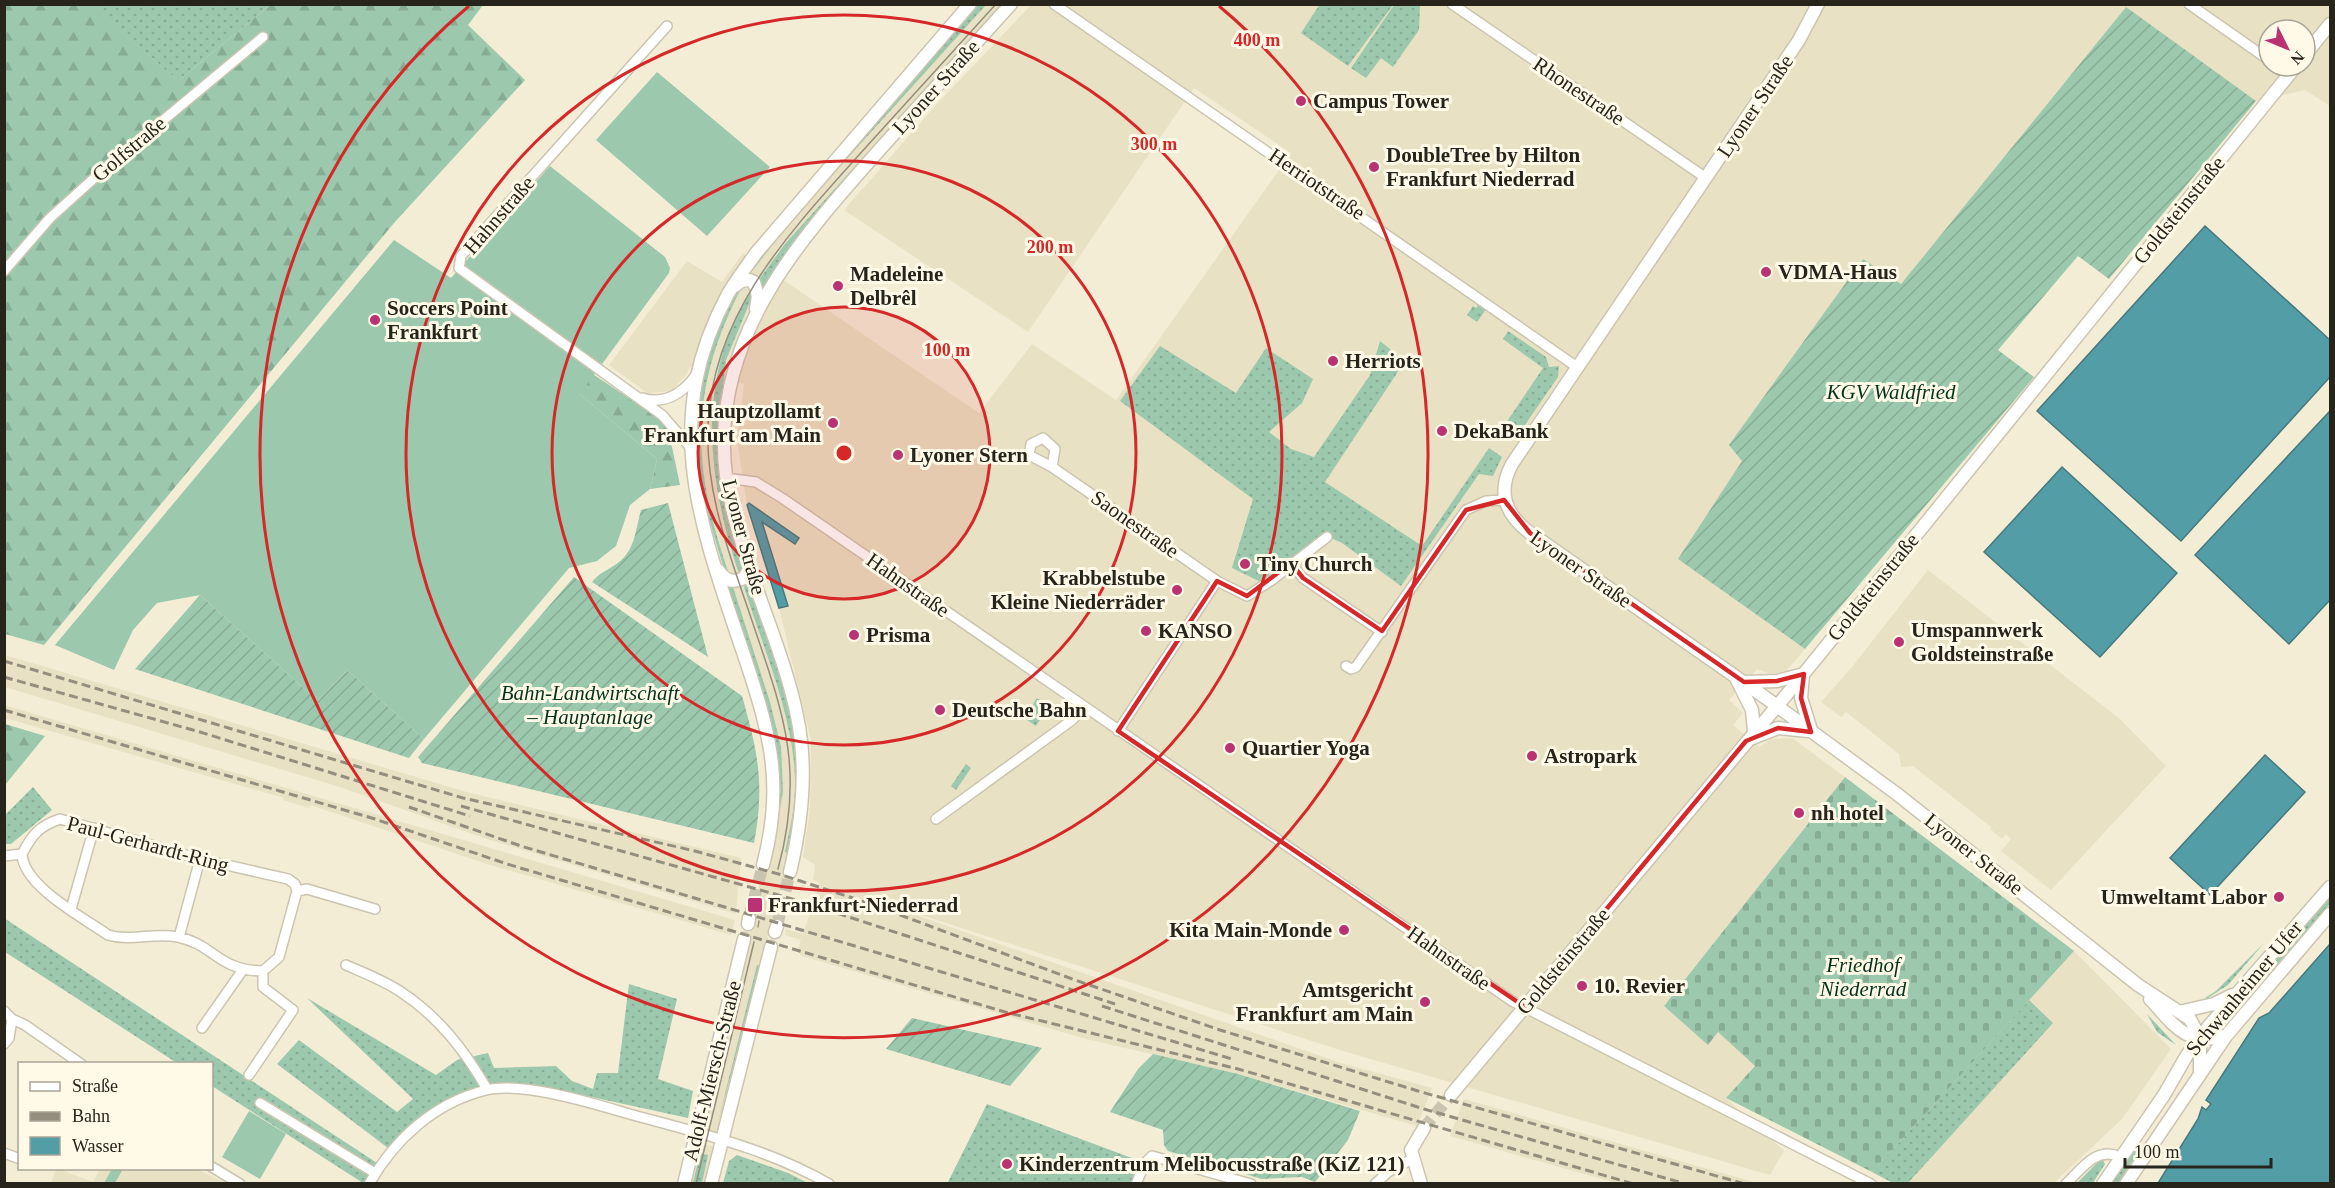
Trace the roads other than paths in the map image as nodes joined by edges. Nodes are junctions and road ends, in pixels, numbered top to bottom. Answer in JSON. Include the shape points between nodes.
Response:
{"nodes":[{"id":1,"x":970,"y":4,"type":"edge"},
{"id":2,"x":1011,"y":4,"type":"edge"},
{"id":3,"x":1054,"y":4,"type":"edge"},
{"id":4,"x":1452,"y":4,"type":"edge"},
{"id":5,"x":1818,"y":4,"type":"edge"},
{"id":6,"x":2189,"y":4,"type":"edge"},
{"id":7,"x":2331,"y":24,"type":"edge"},
{"id":8,"x":667,"y":26,"type":"dead end"},
{"id":9,"x":263,"y":37,"type":"dead end"},
{"id":10,"x":2317,"y":41,"type":"edge"},
{"id":11,"x":2257,"y":52,"type":"edge"},
{"id":12,"x":2287,"y":78,"type":"edge"},
{"id":13,"x":1706,"y":178,"type":"junction"},
{"id":14,"x":4,"y":271,"type":"edge"},
{"id":15,"x":729,"y":293,"type":"junction"},
{"id":16,"x":756,"y":313,"type":"junction"},
{"id":17,"x":1577,"y":367,"type":"junction"},
{"id":18,"x":697,"y":373,"type":"junction"},
{"id":19,"x":638,"y":397,"type":"junction"},
{"id":20,"x":690,"y":447,"type":"junction"},
{"id":21,"x":1052,"y":467,"type":"dead end"},
{"id":22,"x":726,"y":478,"type":"junction"},
{"id":23,"x":1504,"y":500,"type":"junction"},
{"id":24,"x":1328,"y":537,"type":"dead end"},
{"id":25,"x":1291,"y":563,"type":"junction"},
{"id":26,"x":715,"y":567,"type":"junction"},
{"id":27,"x":750,"y":568,"type":"junction"},
{"id":28,"x":1217,"y":581,"type":"junction"},
{"id":29,"x":1382,"y":632,"type":"junction"},
{"id":30,"x":1346,"y":666,"type":"dead end"},
{"id":31,"x":1804,"y":674,"type":"junction"},
{"id":32,"x":1740,"y":679,"type":"junction"},
{"id":33,"x":1777,"y":706,"type":"junction"},
{"id":34,"x":1084,"y":707,"type":"junction"},
{"id":35,"x":1118,"y":730,"type":"junction"},
{"id":36,"x":1754,"y":731,"type":"junction"},
{"id":37,"x":1811,"y":732,"type":"junction"},
{"id":38,"x":1746,"y":741,"type":"junction"},
{"id":39,"x":936,"y":819,"type":"dead end"},
{"id":40,"x":94,"y":828,"type":"junction"},
{"id":41,"x":22,"y":854,"type":"junction"},
{"id":42,"x":4,"y":856,"type":"edge"},
{"id":43,"x":200,"y":859,"type":"junction"},
{"id":44,"x":763,"y":865,"type":"tunnel mouth"},
{"id":45,"x":790,"y":872,"type":"tunnel mouth"},
{"id":46,"x":2331,"y":887,"type":"edge"},
{"id":47,"x":297,"y":891,"type":"junction"},
{"id":48,"x":71,"y":909,"type":"junction"},
{"id":49,"x":375,"y":909,"type":"dead end"},
{"id":50,"x":2331,"y":914,"type":"edge"},
{"id":51,"x":179,"y":937,"type":"junction"},
{"id":52,"x":744,"y":939,"type":"dead end"},
{"id":53,"x":771,"y":947,"type":"dead end"},
{"id":54,"x":346,"y":964,"type":"dead end"},
{"id":55,"x":242,"y":971,"type":"junction"},
{"id":56,"x":263,"y":971,"type":"junction"},
{"id":57,"x":2138,"y":985,"type":"junction"},
{"id":58,"x":2238,"y":992,"type":"junction"},
{"id":59,"x":1525,"y":1007,"type":"junction"},
{"id":60,"x":4,"y":1011,"type":"edge"},
{"id":61,"x":2179,"y":1012,"type":"junction"},
{"id":62,"x":12,"y":1019,"type":"junction"},
{"id":63,"x":202,"y":1028,"type":"dead end"},
{"id":64,"x":2185,"y":1035,"type":"junction"},
{"id":65,"x":2226,"y":1036,"type":"junction"},
{"id":66,"x":2200,"y":1038,"type":"junction"},
{"id":67,"x":4,"y":1044,"type":"edge"},
{"id":68,"x":2187,"y":1055,"type":"junction"},
{"id":69,"x":78,"y":1062,"type":"edge"},
{"id":70,"x":2199,"y":1072,"type":"junction"},
{"id":71,"x":249,"y":1075,"type":"dead end"},
{"id":72,"x":487,"y":1089,"type":"junction"},
{"id":73,"x":1452,"y":1095,"type":"tunnel mouth"},
{"id":74,"x":260,"y":1103,"type":"dead end"},
{"id":75,"x":1424,"y":1128,"type":"tunnel mouth"},
{"id":76,"x":697,"y":1133,"type":"junction"},
{"id":77,"x":722,"y":1141,"type":"junction"},
{"id":78,"x":2120,"y":1157,"type":"junction"},
{"id":79,"x":1412,"y":1159,"type":"junction"},
{"id":80,"x":213,"y":1168,"type":"edge"},
{"id":81,"x":375,"y":1173,"type":"junction"},
{"id":82,"x":240,"y":1184,"type":"edge"},
{"id":83,"x":369,"y":1184,"type":"edge"},
{"id":84,"x":684,"y":1184,"type":"edge"},
{"id":85,"x":711,"y":1184,"type":"edge"},
{"id":86,"x":829,"y":1184,"type":"edge"},
{"id":87,"x":1136,"y":1184,"type":"edge"},
{"id":88,"x":1251,"y":1184,"type":"edge"},
{"id":89,"x":1376,"y":1184,"type":"edge"},
{"id":90,"x":1421,"y":1184,"type":"edge"},
{"id":91,"x":1870,"y":1184,"type":"edge"},
{"id":92,"x":2066,"y":1184,"type":"edge"},
{"id":93,"x":2103,"y":1184,"type":"edge"},
{"id":94,"x":2126,"y":1184,"type":"edge"}],
"edges":[{"from":1,"to":15,"type":"main road","name":"Lyoner Straße","via":[[756,253]]},
{"from":2,"to":16,"type":"main road","name":"Lyoner Straße","via":[[818,220],[778,273]]},
{"from":3,"to":17,"type":"street","name":"Herriotstraße"},
{"from":4,"to":13,"type":"street","name":"Rhonestraße"},
{"from":5,"to":13,"type":"main road","name":"Lyoner Straße","via":[[1799,40]]},
{"from":6,"to":11,"type":"street"},
{"from":7,"to":10,"type":"main road"},
{"from":8,"to":19,"type":"street","name":"Hahnstraße","via":[[459,262],[459,268],[468,277]]},
{"from":9,"to":14,"type":"street","name":"Golfstraße","via":[[50,218]]},
{"from":12,"to":31,"type":"main road","name":"Goldsteinstraße"},
{"from":13,"to":17,"type":"main road","name":"Lyoner Straße"},
{"from":15,"to":16,"type":"main road","via":[[741,281],[754,282],[758,296]]},
{"from":15,"to":18,"type":"main road","name":"Lyoner Straße"},
{"from":16,"to":22,"type":"main road","name":"Lyoner Straße","via":[[736,359],[726,405]]},
{"from":17,"to":23,"type":"main road","name":"Lyoner Straße","via":[[1509,471],[1503,487]]},
{"from":18,"to":19,"type":"street","via":[[670,398],[653,401]]},
{"from":18,"to":20,"type":"main road","name":"Lyoner Straße","via":[[691,403]]},
{"from":19,"to":20,"type":"street","name":"Hahnstraße","via":[[672,423]]},
{"from":20,"to":26,"type":"main road","name":"Lyoner Straße","via":[[699,509]]},
{"from":21,"to":28,"type":"street","name":"Saonestraße"},
{"from":22,"to":27,"type":"main road","name":"Lyoner Straße"},
{"from":22,"to":34,"type":"street","name":"Hahnstraße","via":[[759,483]]},
{"from":23,"to":29,"type":"street","via":[[1486,501],[1466,510]]},
{"from":23,"to":32,"type":"main road","name":"Lyoner Straße","via":[[1513,517],[1530,533]]},
{"from":24,"to":25,"type":"street","name":"Saonestraße"},
{"from":25,"to":28,"type":"street","name":"Saonestraße","via":[[1247,596]]},
{"from":25,"to":29,"type":"street","via":[[1303,578]]},
{"from":26,"to":27,"type":"main road","via":[[731,581],[744,578]]},
{"from":26,"to":44,"type":"main road","name":"Lyoner Straße","via":[[760,706],[773,762],[774,802]]},
{"from":27,"to":45,"type":"main road","name":"Lyoner Straße","via":[[801,737],[801,814]]},
{"from":28,"to":35,"type":"street"},
{"from":29,"to":30,"type":"street","via":[[1356,667]]},
{"from":31,"to":32,"type":"main road","via":[[1777,681]]},
{"from":31,"to":33,"type":"main road","name":"Goldsteinstraße"},
{"from":31,"to":37,"type":"main road","via":[[1801,698]]},
{"from":32,"to":33,"type":"main road","name":"Lyoner Straße"},
{"from":32,"to":36,"type":"main road","via":[[1752,710]]},
{"from":33,"to":36,"type":"main road","name":"Goldsteinstraße"},
{"from":33,"to":37,"type":"main road","name":"Lyoner Straße"},
{"from":34,"to":35,"type":"street","name":"Hahnstraße"},
{"from":34,"to":39,"type":"street","via":[[1072,720]]},
{"from":35,"to":59,"type":"street","name":"Hahnstraße"},
{"from":36,"to":38,"type":"main road","name":"Goldsteinstraße"},
{"from":37,"to":38,"type":"main road","via":[[1778,728]]},
{"from":37,"to":57,"type":"main road","name":"Lyoner Straße","via":[[1960,843]]},
{"from":38,"to":59,"type":"main road","name":"Goldsteinstraße"},
{"from":40,"to":41,"type":"street","name":"Paul-Gerhardt-Ring","via":[[60,819],[32,834]]},
{"from":40,"to":43,"type":"street","name":"Paul-Gerhardt-Ring"},
{"from":40,"to":48,"type":"street"},
{"from":41,"to":42,"type":"street"},
{"from":41,"to":48,"type":"street","via":[[28,872],[39,886]]},
{"from":43,"to":47,"type":"street","name":"Paul-Gerhardt-Ring","via":[[288,879]]},
{"from":43,"to":51,"type":"street"},
{"from":46,"to":58,"type":"main road","name":"Schwanheimer Ufer"},
{"from":47,"to":49,"type":"street","name":"Paul-Gerhardt-Ring","via":[[307,889]]},
{"from":47,"to":56,"type":"street","via":[[279,957]]},
{"from":48,"to":51,"type":"street","via":[[108,935],[121,939]]},
{"from":50,"to":65,"type":"main road","name":"Schwanheimer Ufer"},
{"from":51,"to":55,"type":"street"},
{"from":52,"to":76,"type":"main road","name":"Adolf-Miersch-Straße"},
{"from":53,"to":77,"type":"main road","name":"Adolf-Miersch-Straße"},
{"from":54,"to":72,"type":"street","via":[[400,991],[432,1015],[465,1052]]},
{"from":55,"to":56,"type":"street"},
{"from":55,"to":63,"type":"street"},
{"from":56,"to":71,"type":"street","via":[[263,987],[293,1010]]},
{"from":57,"to":61,"type":"main road","name":"Lyoner Straße"},
{"from":57,"to":64,"type":"main road","name":"Lyoner Straße"},
{"from":58,"to":61,"type":"main road","via":[[2214,1005]]},
{"from":58,"to":66,"type":"main road","name":"Schwanheimer Ufer"},
{"from":59,"to":73,"type":"main road","name":"Goldsteinstraße"},
{"from":59,"to":91,"type":"street","name":"Hahnstraße"},
{"from":60,"to":62,"type":"street"},
{"from":61,"to":66,"type":"main road","name":"Lyoner Straße","via":[[2194,1025]]},
{"from":62,"to":67,"type":"street"},
{"from":62,"to":69,"type":"street"},
{"from":64,"to":66,"type":"main road"},
{"from":64,"to":68,"type":"main road"},
{"from":65,"to":66,"type":"main road"},
{"from":65,"to":70,"type":"main road","name":"Schwanheimer Ufer"},
{"from":66,"to":68,"type":"main road","name":"Schwanheimer Ufer"},
{"from":66,"to":70,"type":"main road"},
{"from":68,"to":78,"type":"main road","name":"Schwanheimer Ufer"},
{"from":70,"to":94,"type":"main road","name":"Schwanheimer Ufer"},
{"from":72,"to":76,"type":"street","via":[[565,1096]]},
{"from":72,"to":81,"type":"street","via":[[447,1105],[416,1124],[390,1150]]},
{"from":74,"to":81,"type":"street"},
{"from":75,"to":79,"type":"main road","via":[[1412,1146]]},
{"from":76,"to":77,"type":"street"},
{"from":76,"to":84,"type":"main road","name":"Adolf-Miersch-Straße"},
{"from":77,"to":85,"type":"main road","name":"Adolf-Miersch-Straße"},
{"from":77,"to":86,"type":"street","via":[[781,1160]]},
{"from":78,"to":92,"type":"street","via":[[2101,1153]]},
{"from":78,"to":93,"type":"main road","name":"Schwanheimer Ufer"},
{"from":79,"to":89,"type":"street","via":[[1388,1172]]},
{"from":79,"to":90,"type":"main road"},
{"from":80,"to":82,"type":"street"},
{"from":81,"to":83,"type":"street"},
{"from":87,"to":88,"type":"street","via":[[1152,1156]]}]}
